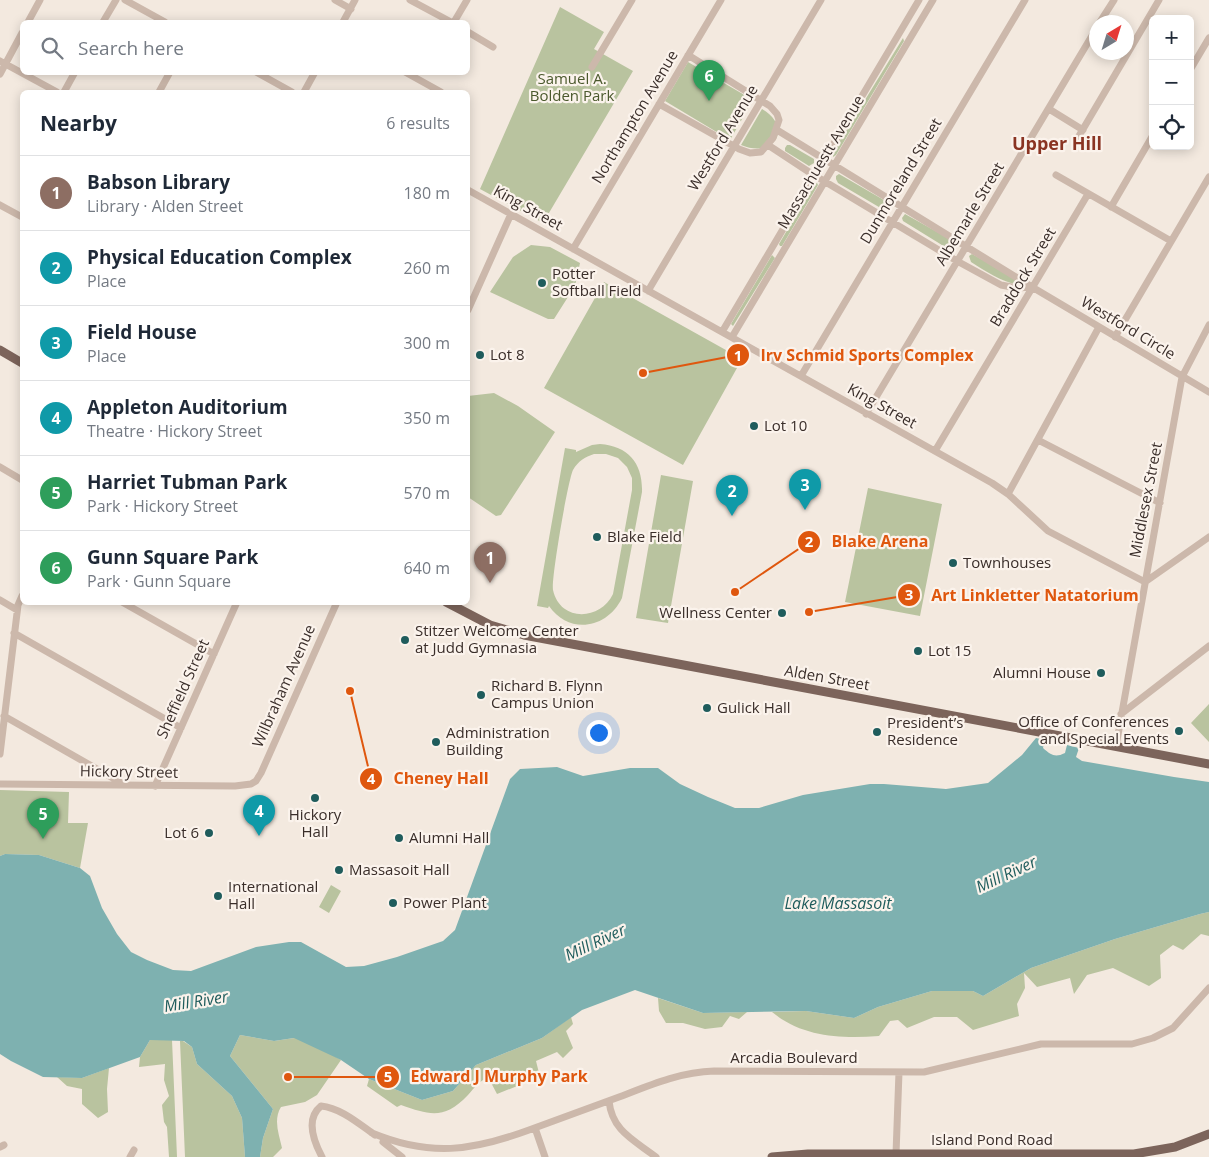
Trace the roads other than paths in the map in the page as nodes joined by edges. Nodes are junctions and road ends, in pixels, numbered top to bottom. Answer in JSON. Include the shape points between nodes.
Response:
{"nodes":[{"id":1,"x":40,"y":0,"type":"edge"},
{"id":2,"x":116,"y":0,"type":"edge"},
{"id":3,"x":124,"y":0,"type":"edge"},
{"id":4,"x":335,"y":0,"type":"edge"},
{"id":5,"x":355,"y":0,"type":"edge"},
{"id":6,"x":410,"y":0,"type":"edge"},
{"id":7,"x":467,"y":0,"type":"edge"},
{"id":8,"x":632,"y":0,"type":"edge"},
{"id":9,"x":721,"y":0,"type":"edge"},
{"id":10,"x":821,"y":0,"type":"edge"},
{"id":11,"x":920,"y":0,"type":"edge"},
{"id":12,"x":933,"y":0,"type":"edge"},
{"id":13,"x":1025,"y":0,"type":"edge"},
{"id":14,"x":1114,"y":0,"type":"edge"},
{"id":15,"x":1160,"y":0,"type":"edge"},
{"id":16,"x":350,"y":9,"type":"junction"},
{"id":17,"x":1104,"y":15,"type":"edge"},
{"id":18,"x":29,"y":20,"type":"edge"},
{"id":19,"x":104,"y":20,"type":"edge"},
{"id":20,"x":161,"y":20,"type":"edge"},
{"id":21,"x":344,"y":20,"type":"edge"},
{"id":22,"x":449,"y":20,"type":"edge"},
{"id":23,"x":454,"y":20,"type":"edge"},
{"id":24,"x":903,"y":28,"type":"junction"},
{"id":25,"x":470,"y":33,"type":"edge"},
{"id":26,"x":913,"y":34,"type":"junction"},
{"id":27,"x":20,"y":36,"type":"edge"},
{"id":28,"x":1209,"y":38,"type":"edge"},
{"id":29,"x":1089,"y":41,"type":"edge"},
{"id":30,"x":493,"y":47,"type":"dead end"},
{"id":31,"x":688,"y":55,"type":"junction"},
{"id":32,"x":3,"y":62,"type":"edge"},
{"id":33,"x":1194,"y":63,"type":"edge"},
{"id":34,"x":592,"y":67,"type":"dead end"},
{"id":35,"x":20,"y":71,"type":"edge"},
{"id":36,"x":0,"y":74,"type":"edge"},
{"id":37,"x":26,"y":75,"type":"edge"},
{"id":38,"x":73,"y":75,"type":"edge"},
{"id":39,"x":168,"y":75,"type":"edge"},
{"id":40,"x":261,"y":75,"type":"edge"},
{"id":41,"x":313,"y":75,"type":"edge"},
{"id":42,"x":410,"y":75,"type":"edge"},
{"id":43,"x":53,"y":90,"type":"edge"},
{"id":44,"x":65,"y":90,"type":"edge"},
{"id":45,"x":160,"y":90,"type":"edge"},
{"id":46,"x":288,"y":90,"type":"edge"},
{"id":47,"x":305,"y":90,"type":"edge"},
{"id":48,"x":437,"y":90,"type":"edge"},
{"id":49,"x":762,"y":100,"type":"junction"},
{"id":50,"x":659,"y":104,"type":"junction"},
{"id":51,"x":1049,"y":109,"type":"junction"},
{"id":52,"x":777,"y":130,"type":"junction"},
{"id":53,"x":1083,"y":130,"type":"junction"},
{"id":54,"x":1076,"y":141,"type":"dead end"},
{"id":55,"x":1149,"y":141,"type":"edge"},
{"id":56,"x":768,"y":145,"type":"junction"},
{"id":57,"x":734,"y":146,"type":"junction"},
{"id":58,"x":824,"y":160,"type":"junction"},
{"id":59,"x":834,"y":166,"type":"junction"},
{"id":60,"x":1056,"y":175,"type":"dead end"},
{"id":61,"x":815,"y":176,"type":"junction"},
{"id":62,"x":1209,"y":177,"type":"edge"},
{"id":63,"x":825,"y":182,"type":"junction"},
{"id":64,"x":470,"y":191,"type":"edge"},
{"id":65,"x":1088,"y":194,"type":"junction"},
{"id":66,"x":0,"y":205,"type":"edge"},
{"id":67,"x":902,"y":207,"type":"junction"},
{"id":68,"x":1111,"y":207,"type":"junction"},
{"id":69,"x":511,"y":214,"type":"junction"},
{"id":70,"x":20,"y":216,"type":"edge"},
{"id":71,"x":893,"y":223,"type":"junction"},
{"id":72,"x":1171,"y":241,"type":"junction"},
{"id":73,"x":966,"y":247,"type":"junction"},
{"id":74,"x":772,"y":248,"type":"junction"},
{"id":75,"x":573,"y":249,"type":"junction"},
{"id":76,"x":782,"y":254,"type":"junction"},
{"id":77,"x":957,"y":261,"type":"junction"},
{"id":78,"x":1032,"y":287,"type":"junction"},
{"id":79,"x":648,"y":291,"type":"junction"},
{"id":80,"x":470,"y":306,"type":"edge"},
{"id":81,"x":1209,"y":325,"type":"edge"},
{"id":82,"x":1098,"y":327,"type":"junction"},
{"id":83,"x":722,"y":332,"type":"junction"},
{"id":84,"x":732,"y":337,"type":"junction"},
{"id":85,"x":1115,"y":337,"type":"junction"},
{"id":86,"x":0,"y":350,"type":"edge"},
{"id":87,"x":20,"y":362,"type":"edge"},
{"id":88,"x":801,"y":376,"type":"junction"},
{"id":89,"x":1182,"y":377,"type":"junction"},
{"id":90,"x":1209,"y":392,"type":"edge"},
{"id":91,"x":866,"y":414,"type":"junction"},
{"id":92,"x":1038,"y":440,"type":"junction"},
{"id":93,"x":935,"y":451,"type":"junction"},
{"id":94,"x":0,"y":467,"type":"edge"},
{"id":95,"x":20,"y":479,"type":"edge"},
{"id":96,"x":1008,"y":494,"type":"junction"},
{"id":97,"x":1160,"y":503,"type":"junction"},
{"id":98,"x":1209,"y":537,"type":"edge"},
{"id":99,"x":1145,"y":582,"type":"junction"},
{"id":100,"x":0,"y":600,"type":"edge"},
{"id":101,"x":20,"y":602,"type":"edge"},
{"id":102,"x":127,"y":605,"type":"edge"},
{"id":103,"x":236,"y":605,"type":"edge"},
{"id":104,"x":336,"y":605,"type":"edge"},
{"id":105,"x":452,"y":605,"type":"edge"},
{"id":106,"x":17,"y":610,"type":"junction"},
{"id":107,"x":14,"y":634,"type":"junction"},
{"id":108,"x":1209,"y":646,"type":"edge"},
{"id":109,"x":214,"y":654,"type":"junction"},
{"id":110,"x":0,"y":682,"type":"edge"},
{"id":111,"x":7,"y":686,"type":"junction"},
{"id":112,"x":1121,"y":714,"type":"junction"},
{"id":113,"x":4,"y":716,"type":"junction"},
{"id":114,"x":181,"y":728,"type":"junction"},
{"id":115,"x":1116,"y":746,"type":"junction"},
{"id":116,"x":0,"y":754,"type":"edge"},
{"id":117,"x":1209,"y":764,"type":"edge"},
{"id":118,"x":256,"y":781,"type":"joint"},
{"id":119,"x":0,"y":784,"type":"edge"},
{"id":120,"x":127,"y":786,"type":"junction"},
{"id":121,"x":155,"y":786,"type":"junction"},
{"id":122,"x":1209,"y":988,"type":"edge"},
{"id":123,"x":899,"y":1072,"type":"junction"},
{"id":124,"x":608,"y":1101,"type":"junction"},
{"id":125,"x":534,"y":1128,"type":"junction"},
{"id":126,"x":372,"y":1133,"type":"junction"},
{"id":127,"x":1209,"y":1134,"type":"edge"},
{"id":128,"x":134,"y":1150,"type":"dead end"},
{"id":129,"x":896,"y":1154,"type":"junction"},
{"id":130,"x":917,"y":1155,"type":"edge"},
{"id":131,"x":1006,"y":1156,"type":"edge"},
{"id":132,"x":130,"y":1157,"type":"edge"},
{"id":133,"x":322,"y":1157,"type":"edge"},
{"id":134,"x":402,"y":1157,"type":"edge"},
{"id":135,"x":545,"y":1157,"type":"edge"},
{"id":136,"x":656,"y":1157,"type":"edge"},
{"id":137,"x":772,"y":1157,"type":"edge"}],
"edges":[{"from":1,"to":18,"type":"street"},
{"from":2,"to":19,"type":"street"},
{"from":3,"to":20,"type":"street"},
{"from":4,"to":16,"type":"street"},
{"from":5,"to":16,"type":"street"},
{"from":6,"to":22,"type":"street"},
{"from":7,"to":23,"type":"street"},
{"from":8,"to":34,"type":"street"},
{"from":9,"to":31,"type":"street","name":"Northampton Avenue"},
{"from":10,"to":49,"type":"street","name":"Westford Avenue"},
{"from":11,"to":24,"type":"street"},
{"from":12,"to":26,"type":"street","name":"Massachuestt Avenue"},
{"from":13,"to":67,"type":"street","name":"Dunmoreland Street"},
{"from":14,"to":17,"type":"street"},
{"from":15,"to":53,"type":"street"},
{"from":16,"to":21,"type":"street"},
{"from":24,"to":26,"type":"street"},
{"from":24,"to":58,"type":"street"},
{"from":25,"to":30,"type":"street"},
{"from":26,"to":59,"type":"street","name":"Massachuestt Avenue"},
{"from":27,"to":32,"type":"street"},
{"from":28,"to":33,"type":"street"},
{"from":29,"to":51,"type":"street","name":"Albemarle Street"},
{"from":31,"to":49,"type":"street"},
{"from":31,"to":50,"type":"street","name":"Northampton Avenue"},
{"from":32,"to":35,"type":"street"},
{"from":32,"to":36,"type":"street"},
{"from":37,"to":43,"type":"street"},
{"from":38,"to":44,"type":"street"},
{"from":39,"to":45,"type":"street"},
{"from":40,"to":46,"type":"street"},
{"from":41,"to":47,"type":"street"},
{"from":42,"to":48,"type":"street"},
{"from":49,"to":52,"type":"street","via":[[778,114]]},
{"from":49,"to":57,"type":"street","name":"Westford Avenue"},
{"from":50,"to":57,"type":"street"},
{"from":50,"to":75,"type":"street","name":"Northampton Avenue"},
{"from":51,"to":53,"type":"street"},
{"from":51,"to":73,"type":"street","name":"Albemarle Street"},
{"from":52,"to":56,"type":"street"},
{"from":52,"to":58,"type":"street","name":"Westford Circle"},
{"from":53,"to":54,"type":"street"},
{"from":55,"to":68,"type":"street"},
{"from":56,"to":57,"type":"street","via":[[756,154]]},
{"from":56,"to":61,"type":"street","name":"Westford Circle"},
{"from":57,"to":79,"type":"street","name":"Westford Avenue"},
{"from":58,"to":59,"type":"street","name":"Westford Circle"},
{"from":58,"to":61,"type":"street"},
{"from":59,"to":63,"type":"street","name":"Massachuestt Avenue"},
{"from":59,"to":67,"type":"street","name":"Westford Circle"},
{"from":60,"to":65,"type":"street"},
{"from":61,"to":63,"type":"street","name":"Westford Circle"},
{"from":61,"to":74,"type":"street"},
{"from":62,"to":72,"type":"street"},
{"from":63,"to":71,"type":"street","name":"Westford Circle"},
{"from":63,"to":76,"type":"street","name":"Massachuestt Avenue"},
{"from":64,"to":69,"type":"street","name":"King Street"},
{"from":65,"to":68,"type":"street"},
{"from":65,"to":78,"type":"street","name":"Braddock Street"},
{"from":66,"to":70,"type":"street"},
{"from":67,"to":71,"type":"street","name":"Dunmoreland Street"},
{"from":67,"to":73,"type":"street","name":"Westford Circle"},
{"from":68,"to":72,"type":"street"},
{"from":69,"to":75,"type":"street","name":"King Street"},
{"from":69,"to":80,"type":"street"},
{"from":71,"to":77,"type":"street","name":"Westford Circle"},
{"from":71,"to":88,"type":"street","name":"Dunmoreland Street"},
{"from":72,"to":85,"type":"street"},
{"from":73,"to":77,"type":"street","name":"Albemarle Street"},
{"from":73,"to":78,"type":"street","name":"Westford Circle"},
{"from":74,"to":76,"type":"street"},
{"from":74,"to":83,"type":"street"},
{"from":75,"to":79,"type":"street","name":"King Street"},
{"from":76,"to":84,"type":"street","name":"Massachuestt Avenue"},
{"from":77,"to":78,"type":"street","name":"Westford Circle","via":[[1001,284]]},
{"from":77,"to":91,"type":"street","name":"Albemarle Street"},
{"from":78,"to":82,"type":"street","name":"Westford Circle"},
{"from":78,"to":93,"type":"street","name":"Braddock Street"},
{"from":79,"to":83,"type":"street","name":"King Street"},
{"from":81,"to":89,"type":"street","name":"Middlesex Street"},
{"from":82,"to":85,"type":"street","name":"Westford Circle"},
{"from":82,"to":92,"type":"street"},
{"from":83,"to":84,"type":"street","name":"King Street"},
{"from":84,"to":88,"type":"street","name":"King Street"},
{"from":85,"to":89,"type":"street","name":"Westford Circle"},
{"from":86,"to":87,"type":"main road"},
{"from":88,"to":91,"type":"street","name":"King Street"},
{"from":89,"to":90,"type":"street","name":"Westford Circle"},
{"from":89,"to":97,"type":"street","name":"Middlesex Street"},
{"from":91,"to":93,"type":"street","name":"King Street"},
{"from":92,"to":96,"type":"street"},
{"from":92,"to":97,"type":"street"},
{"from":93,"to":96,"type":"street","name":"King Street"},
{"from":94,"to":95,"type":"street"},
{"from":96,"to":99,"type":"street","name":"King Street","via":[[1048,531]]},
{"from":97,"to":99,"type":"street","name":"Middlesex Street"},
{"from":98,"to":99,"type":"street"},
{"from":99,"to":112,"type":"street","name":"Middlesex Street"},
{"from":100,"to":106,"type":"street"},
{"from":101,"to":106,"type":"street"},
{"from":102,"to":109,"type":"street"},
{"from":103,"to":109,"type":"street","name":"Sheffield Street"},
{"from":104,"to":118,"type":"street","name":"Wilbraham Avenue"},
{"from":105,"to":115,"type":"main road","name":"Alden Street","via":[[490,625],[524,635]]},
{"from":106,"to":107,"type":"street"},
{"from":107,"to":111,"type":"street"},
{"from":107,"to":114,"type":"street"},
{"from":108,"to":112,"type":"street"},
{"from":109,"to":114,"type":"street","name":"Sheffield Street"},
{"from":110,"to":111,"type":"street"},
{"from":111,"to":113,"type":"street"},
{"from":112,"to":115,"type":"street","name":"Middlesex Street"},
{"from":113,"to":116,"type":"street"},
{"from":113,"to":120,"type":"street"},
{"from":114,"to":121,"type":"street","name":"Sheffield Street"},
{"from":115,"to":117,"type":"main road","name":"Alden Street"},
{"from":118,"to":121,"type":"street","name":"Hickory Street","via":[[242,786]]},
{"from":119,"to":120,"type":"street","name":"Hickory Street"},
{"from":120,"to":121,"type":"street","name":"Hickory Street"},
{"from":122,"to":123,"type":"street","name":"Arcadia Boulevard","via":[[1173,1028],[1142,1042],[1121,1045],[1041,1044],[937,1070]]},
{"from":123,"to":124,"type":"street","name":"Arcadia Boulevard","via":[[701,1072],[658,1082]]},
{"from":123,"to":129,"type":"street"},
{"from":124,"to":125,"type":"street","name":"Arcadia Boulevard"},
{"from":124,"to":136,"type":"street","via":[[619,1128]]},
{"from":125,"to":126,"type":"street","name":"Arcadia Boulevard","via":[[492,1144],[444,1152],[405,1147]]},
{"from":125,"to":135,"type":"street"},
{"from":126,"to":133,"type":"street","via":[[342,1113],[321,1106],[314,1114],[312,1127]]},
{"from":126,"to":134,"type":"street"},
{"from":127,"to":131,"type":"main road","name":"Island Pond Road","via":[[1175,1147],[1144,1153]]},
{"from":128,"to":132,"type":"street"},
{"from":129,"to":130,"type":"main road","name":"Island Pond Road"},
{"from":129,"to":137,"type":"main road","name":"Island Pond Road"},
{"from":130,"to":131,"type":"main road","name":"Island Pond Road"}]}
